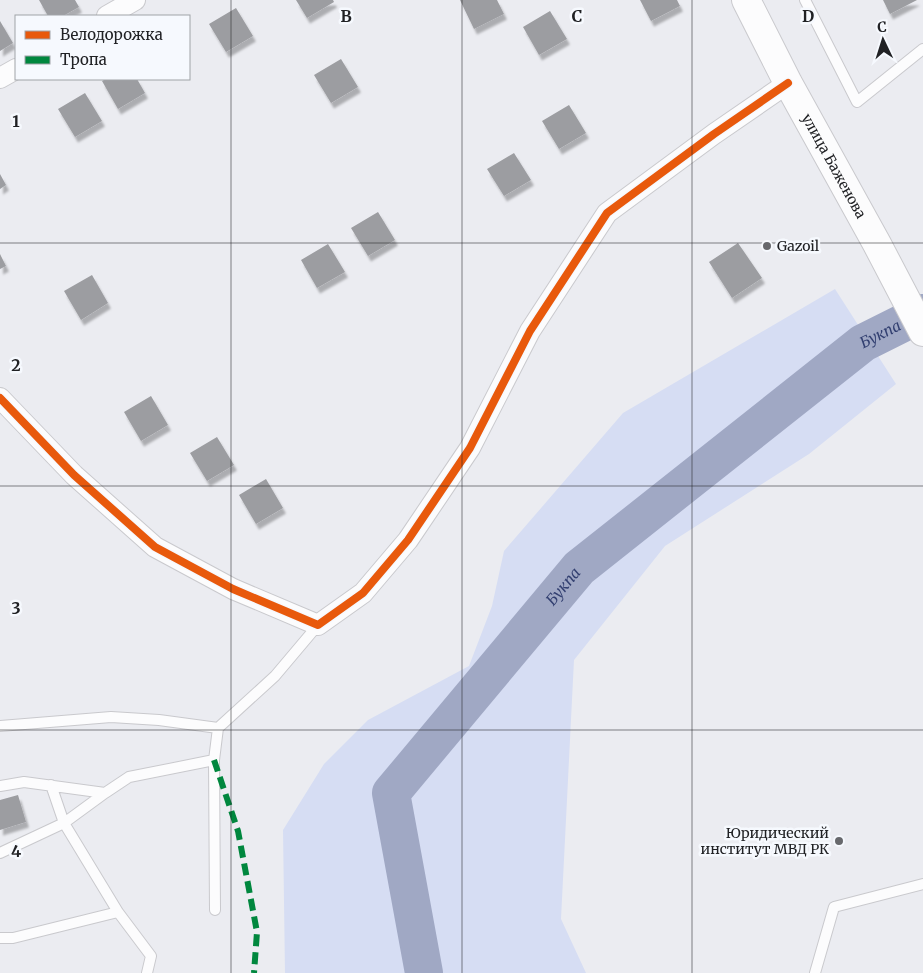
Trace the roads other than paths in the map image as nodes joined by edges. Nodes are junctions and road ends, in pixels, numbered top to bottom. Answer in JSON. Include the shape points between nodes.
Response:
{"nodes":[{"id":1,"x":136,"y":0,"type":"edge"},
{"id":2,"x":746,"y":0,"type":"edge"},
{"id":3,"x":805,"y":0,"type":"edge"},
{"id":4,"x":109,"y":15,"type":"edge"},
{"id":5,"x":923,"y":49,"type":"edge"},
{"id":6,"x":15,"y":70,"type":"edge"},
{"id":7,"x":0,"y":78,"type":"edge"},
{"id":8,"x":788,"y":83,"type":"junction"},
{"id":9,"x":923,"y":332,"type":"edge"},
{"id":10,"x":0,"y":398,"type":"edge"},
{"id":11,"x":318,"y":625,"type":"junction"},
{"id":12,"x":0,"y":726,"type":"edge"},
{"id":13,"x":218,"y":728,"type":"junction"},
{"id":14,"x":214,"y":760,"type":"junction"},
{"id":15,"x":51,"y":785,"type":"junction"},
{"id":16,"x":0,"y":786,"type":"edge"},
{"id":17,"x":105,"y":792,"type":"junction"},
{"id":18,"x":64,"y":823,"type":"junction"},
{"id":19,"x":0,"y":853,"type":"edge"},
{"id":20,"x":923,"y":884,"type":"edge"},
{"id":21,"x":215,"y":910,"type":"dead end"},
{"id":22,"x":118,"y":912,"type":"junction"},
{"id":23,"x":0,"y":938,"type":"edge"},
{"id":24,"x":147,"y":973,"type":"edge"},
{"id":25,"x":815,"y":973,"type":"edge"}],
"edges":[{"from":1,"to":4,"type":"street"},
{"from":2,"to":8,"type":"main road","name":"улица Баженова"},
{"from":3,"to":5,"type":"lane","via":[[857,102]]},
{"from":6,"to":7,"type":"street"},
{"from":8,"to":9,"type":"main road","name":"улица Баженова"},
{"from":8,"to":11,"type":"street","via":[[607,213],[530,331],[470,448],[408,540],[364,593]]},
{"from":10,"to":11,"type":"street","via":[[74,475],[155,547],[232,588]]},
{"from":11,"to":13,"type":"lane","via":[[275,676]]},
{"from":12,"to":13,"type":"lane","via":[[111,717]]},
{"from":13,"to":14,"type":"lane"},
{"from":14,"to":17,"type":"lane","via":[[129,777]]},
{"from":14,"to":21,"type":"lane"},
{"from":15,"to":16,"type":"lane","via":[[24,782]]},
{"from":15,"to":17,"type":"lane"},
{"from":15,"to":18,"type":"lane"},
{"from":17,"to":18,"type":"lane"},
{"from":18,"to":19,"type":"lane"},
{"from":18,"to":22,"type":"lane"},
{"from":20,"to":25,"type":"lane","via":[[834,907]]},
{"from":22,"to":23,"type":"lane","via":[[13,938]]},
{"from":22,"to":24,"type":"lane","via":[[150,956]]}]}
